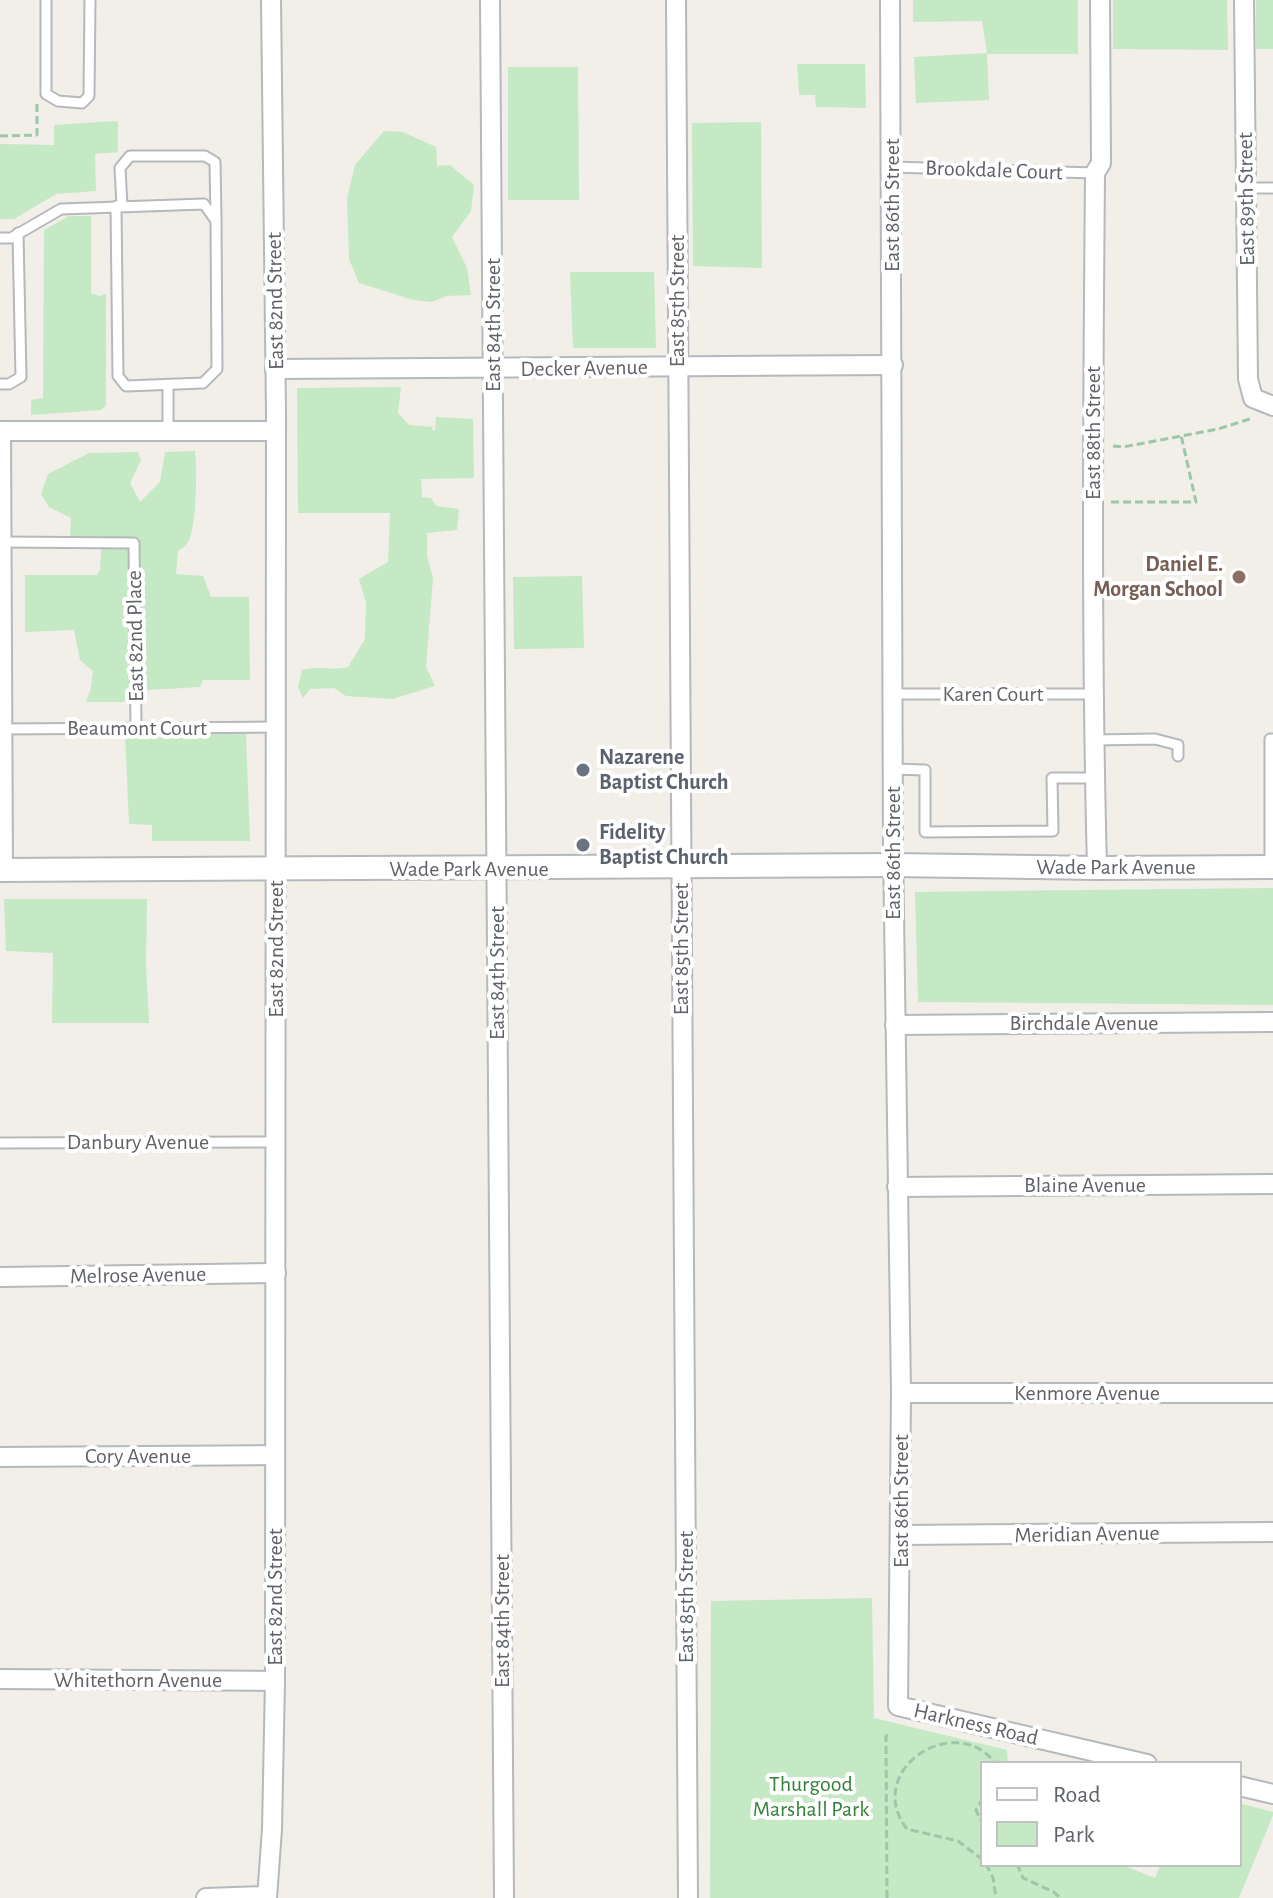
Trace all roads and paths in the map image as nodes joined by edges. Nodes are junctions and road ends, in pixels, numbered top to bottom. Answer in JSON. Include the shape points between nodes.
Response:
{"nodes":[{"id":1,"x":46,"y":0,"type":"edge"},
{"id":2,"x":90,"y":0,"type":"edge"},
{"id":3,"x":271,"y":0,"type":"edge"},
{"id":4,"x":490,"y":0,"type":"edge"},
{"id":5,"x":676,"y":0,"type":"edge"},
{"id":6,"x":890,"y":0,"type":"edge"},
{"id":7,"x":1100,"y":0,"type":"edge"},
{"id":8,"x":1244,"y":0,"type":"edge"},
{"id":9,"x":892,"y":167,"type":"junction"},
{"id":10,"x":1095,"y":173,"type":"junction"},
{"id":11,"x":1246,"y":188,"type":"junction"},
{"id":12,"x":1273,"y":188,"type":"edge"},
{"id":13,"x":119,"y":206,"type":"junction"},
{"id":14,"x":216,"y":221,"type":"junction"},
{"id":15,"x":18,"y":233,"type":"junction"},
{"id":16,"x":0,"y":238,"type":"edge"},
{"id":17,"x":893,"y":365,"type":"junction"},
{"id":18,"x":677,"y":366,"type":"junction"},
{"id":19,"x":275,"y":369,"type":"junction"},
{"id":20,"x":494,"y":369,"type":"junction"},
{"id":21,"x":0,"y":384,"type":"edge"},
{"id":22,"x":168,"y":385,"type":"junction"},
{"id":23,"x":1265,"y":411,"type":"edge"},
{"id":24,"x":1,"y":431,"type":"edge"},
{"id":25,"x":168,"y":431,"type":"junction"},
{"id":26,"x":276,"y":431,"type":"junction"},
{"id":27,"x":1181,"y":435,"type":"junction"},
{"id":28,"x":1113,"y":446,"type":"dead end"},
{"id":29,"x":1111,"y":502,"type":"dead end"},
{"id":30,"x":3,"y":542,"type":"junction"},
{"id":31,"x":893,"y":694,"type":"junction"},
{"id":32,"x":1093,"y":694,"type":"junction"},
{"id":33,"x":274,"y":727,"type":"junction"},
{"id":34,"x":136,"y":728,"type":"junction"},
{"id":35,"x":1,"y":729,"type":"edge"},
{"id":36,"x":1273,"y":739,"type":"edge"},
{"id":37,"x":1094,"y":740,"type":"junction"},
{"id":38,"x":1178,"y":756,"type":"dead end"},
{"id":39,"x":893,"y":769,"type":"junction"},
{"id":40,"x":1095,"y":778,"type":"junction"},
{"id":41,"x":893,"y":865,"type":"junction"},
{"id":42,"x":1271,"y":867,"type":"edge"},
{"id":43,"x":496,"y":868,"type":"junction"},
{"id":44,"x":680,"y":868,"type":"junction"},
{"id":45,"x":1097,"y":868,"type":"junction"},
{"id":46,"x":2,"y":870,"type":"edge"},
{"id":47,"x":276,"y":870,"type":"junction"},
{"id":48,"x":1273,"y":1022,"type":"edge"},
{"id":49,"x":895,"y":1025,"type":"junction"},
{"id":50,"x":276,"y":1142,"type":"junction"},
{"id":51,"x":0,"y":1143,"type":"edge"},
{"id":52,"x":1273,"y":1184,"type":"edge"},
{"id":53,"x":897,"y":1187,"type":"junction"},
{"id":54,"x":276,"y":1273,"type":"junction"},
{"id":55,"x":0,"y":1277,"type":"edge"},
{"id":56,"x":901,"y":1393,"type":"junction"},
{"id":57,"x":1273,"y":1393,"type":"edge"},
{"id":58,"x":275,"y":1455,"type":"junction"},
{"id":59,"x":0,"y":1457,"type":"edge"},
{"id":60,"x":1273,"y":1532,"type":"edge"},
{"id":61,"x":901,"y":1535,"type":"junction"},
{"id":62,"x":0,"y":1679,"type":"edge"},
{"id":63,"x":275,"y":1681,"type":"junction"},
{"id":64,"x":898,"y":1706,"type":"joint"},
{"id":65,"x":889,"y":1731,"type":"dead end"},
{"id":66,"x":994,"y":1762,"type":"edge"},
{"id":67,"x":1138,"y":1762,"type":"edge"},
{"id":68,"x":1241,"y":1786,"type":"edge"},
{"id":69,"x":1273,"y":1794,"type":"edge"},
{"id":70,"x":981,"y":1801,"type":"edge"},
{"id":71,"x":981,"y":1821,"type":"edge"},
{"id":72,"x":981,"y":1860,"type":"edge"},
{"id":73,"x":986,"y":1866,"type":"edge"},
{"id":74,"x":1018,"y":1866,"type":"edge"},
{"id":75,"x":267,"y":1897,"type":"edge"},
{"id":76,"x":206,"y":1898,"type":"edge"},
{"id":77,"x":504,"y":1898,"type":"edge"},
{"id":78,"x":688,"y":1898,"type":"edge"},
{"id":79,"x":887,"y":1898,"type":"edge"},
{"id":80,"x":996,"y":1898,"type":"edge"},
{"id":81,"x":1060,"y":1898,"type":"edge"}],
"edges":[{"from":1,"to":2,"type":"lane","via":[[46,94],[82,103],[89,96]]},
{"from":3,"to":19,"type":"street","name":"East 82nd Street"},
{"from":4,"to":20,"type":"street","name":"East 84th Street"},
{"from":5,"to":18,"type":"street","name":"East 85th Street"},
{"from":6,"to":9,"type":"street","name":"East 86th Street"},
{"from":7,"to":10,"type":"street","name":"East 88th Street","via":[[1101,163]]},
{"from":8,"to":11,"type":"street","name":"East 89th Street"},
{"from":9,"to":10,"type":"lane","name":"Brookdale Court"},
{"from":9,"to":17,"type":"street","name":"East 86th Street"},
{"from":10,"to":32,"type":"street","name":"East 88th Street"},
{"from":11,"to":12,"type":"lane"},
{"from":11,"to":23,"type":"street","name":"East 89th Street","via":[[1248,379],[1253,398]]},
{"from":13,"to":14,"type":"lane","via":[[204,204]]},
{"from":13,"to":14,"type":"lane","via":[[120,168],[130,156],[205,156],[215,162]]},
{"from":13,"to":15,"type":"lane","via":[[61,209]]},
{"from":13,"to":22,"type":"lane","via":[[118,376],[126,386]]},
{"from":14,"to":22,"type":"lane","via":[[217,369],[203,383]]},
{"from":15,"to":16,"type":"lane"},
{"from":15,"to":21,"type":"lane","via":[[21,377]]},
{"from":17,"to":18,"type":"street","name":"Decker Avenue"},
{"from":17,"to":31,"type":"street","name":"East 86th Street"},
{"from":18,"to":20,"type":"street","name":"Decker Avenue"},
{"from":18,"to":44,"type":"street","name":"East 85th Street"},
{"from":19,"to":20,"type":"street","name":"Decker Avenue"},
{"from":19,"to":26,"type":"street","name":"East 82nd Street"},
{"from":20,"to":43,"type":"street","name":"East 84th Street"},
{"from":22,"to":25,"type":"lane"},
{"from":23,"to":27,"type":"path","via":[[1218,429]]},
{"from":24,"to":25,"type":"street"},
{"from":24,"to":30,"type":"street"},
{"from":25,"to":26,"type":"street"},
{"from":26,"to":33,"type":"street","name":"East 82nd Street"},
{"from":27,"to":28,"type":"path"},
{"from":27,"to":29,"type":"path","via":[[1196,502]]},
{"from":30,"to":34,"type":"lane","name":"East 82nd Place","via":[[134,543]]},
{"from":30,"to":35,"type":"street"},
{"from":31,"to":32,"type":"lane","name":"Karen Court"},
{"from":31,"to":39,"type":"street","name":"East 86th Street"},
{"from":32,"to":37,"type":"street","name":"East 88th Street"},
{"from":33,"to":34,"type":"lane","name":"Beaumont Court"},
{"from":33,"to":47,"type":"street","name":"East 82nd Street"},
{"from":34,"to":35,"type":"lane","name":"Beaumont Court"},
{"from":35,"to":46,"type":"street"},
{"from":36,"to":42,"type":"lane"},
{"from":37,"to":38,"type":"lane","via":[[1155,739],[1178,745]]},
{"from":37,"to":40,"type":"street","name":"East 88th Street"},
{"from":39,"to":40,"type":"lane","via":[[925,770],[925,832],[1053,831],[1052,778]]},
{"from":39,"to":41,"type":"street","name":"East 86th Street"},
{"from":40,"to":45,"type":"street","name":"East 88th Street"},
{"from":41,"to":44,"type":"street","name":"Wade Park Avenue"},
{"from":41,"to":45,"type":"street","name":"Wade Park Avenue"},
{"from":41,"to":49,"type":"street","name":"East 86th Street"},
{"from":42,"to":45,"type":"street","name":"Wade Park Avenue"},
{"from":43,"to":44,"type":"street","name":"Wade Park Avenue"},
{"from":43,"to":47,"type":"street","name":"Wade Park Avenue"},
{"from":43,"to":77,"type":"street","name":"East 84th Street"},
{"from":44,"to":78,"type":"street","name":"East 85th Street"},
{"from":46,"to":47,"type":"street","name":"Wade Park Avenue"},
{"from":47,"to":50,"type":"street","name":"East 82nd Street"},
{"from":48,"to":49,"type":"street","name":"Birchdale Avenue"},
{"from":49,"to":53,"type":"street","name":"East 86th Street"},
{"from":50,"to":51,"type":"lane","name":"Danbury Avenue"},
{"from":50,"to":54,"type":"street","name":"East 82nd Street"},
{"from":52,"to":53,"type":"street","name":"Blaine Avenue"},
{"from":53,"to":56,"type":"street","name":"East 86th Street"},
{"from":54,"to":55,"type":"street","name":"Melrose Avenue"},
{"from":54,"to":58,"type":"street","name":"East 82nd Street"},
{"from":56,"to":57,"type":"street","name":"Kenmore Avenue"},
{"from":56,"to":61,"type":"street","name":"East 86th Street"},
{"from":58,"to":59,"type":"street","name":"Cory Avenue"},
{"from":58,"to":63,"type":"street","name":"East 82nd Street"},
{"from":60,"to":61,"type":"street","name":"Meridian Avenue"},
{"from":61,"to":64,"type":"street","name":"East 86th Street"},
{"from":62,"to":63,"type":"street","name":"Whitethorn Avenue"},
{"from":63,"to":75,"type":"street","name":"East 82nd Street"},
{"from":64,"to":67,"type":"street","name":"Harkness Road"},
{"from":65,"to":79,"type":"path"},
{"from":66,"to":72,"type":"path","via":[[965,1745],[939,1744],[914,1755],[897,1786],[897,1811],[907,1829],[958,1841]]},
{"from":68,"to":69,"type":"street"},
{"from":70,"to":71,"type":"path","via":[[976,1810]]},
{"from":73,"to":80,"type":"path"},
{"from":74,"to":81,"type":"path","via":[[1023,1878]]},
{"from":75,"to":76,"type":"street"}]}
